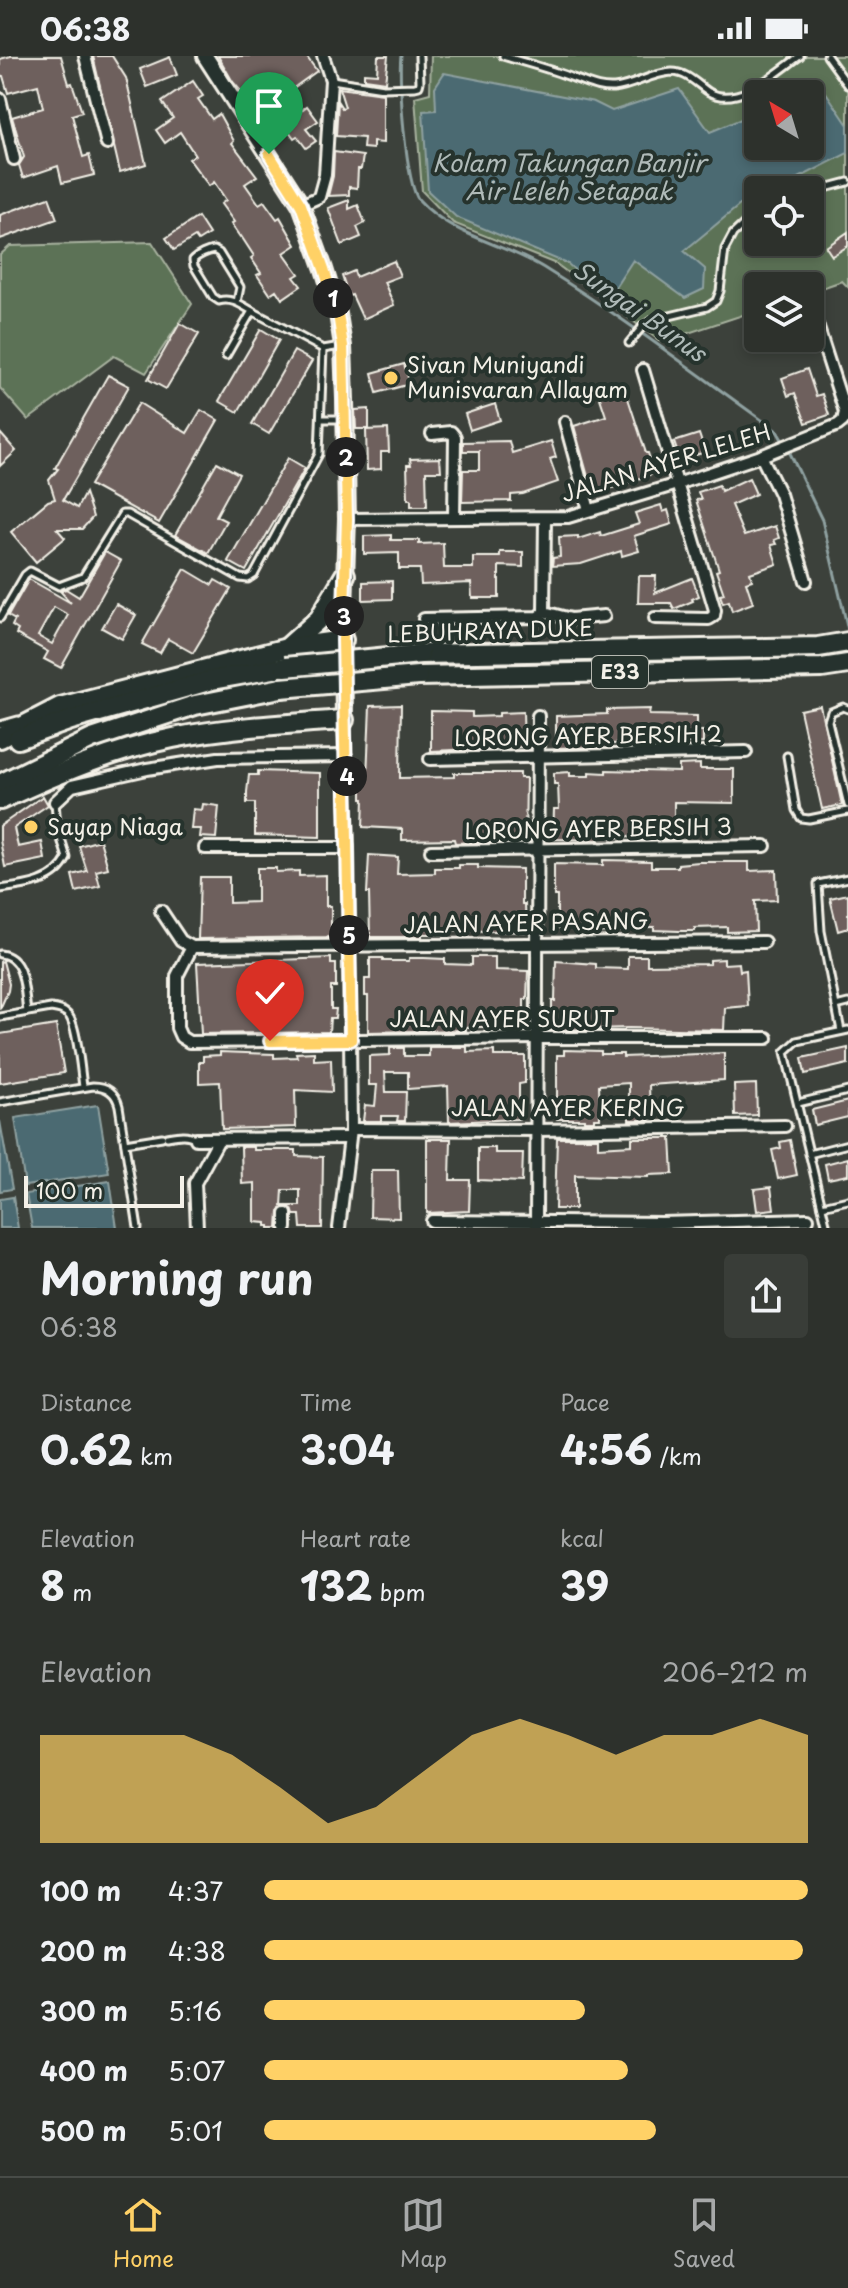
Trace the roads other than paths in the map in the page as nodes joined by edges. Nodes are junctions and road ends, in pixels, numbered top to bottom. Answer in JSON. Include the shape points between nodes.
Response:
{"nodes":[{"id":1,"x":85,"y":56,"type":"edge"},
{"id":2,"x":205,"y":56,"type":"edge"},
{"id":3,"x":323,"y":56,"type":"edge"},
{"id":4,"x":419,"y":56,"type":"edge"},
{"id":5,"x":503,"y":56,"type":"edge"},
{"id":6,"x":800,"y":56,"type":"edge"},
{"id":7,"x":827,"y":56,"type":"edge"},
{"id":8,"x":331,"y":80,"type":"junction"},
{"id":9,"x":848,"y":85,"type":"edge"},
{"id":10,"x":0,"y":99,"type":"edge"},
{"id":11,"x":107,"y":144,"type":"dead end"},
{"id":12,"x":14,"y":159,"type":"dead end"},
{"id":13,"x":848,"y":182,"type":"edge"},
{"id":14,"x":824,"y":188,"type":"edge"},
{"id":15,"x":301,"y":205,"type":"junction"},
{"id":16,"x":744,"y":224,"type":"edge"},
{"id":17,"x":237,"y":302,"type":"junction"},
{"id":18,"x":252,"y":311,"type":"junction"},
{"id":19,"x":629,"y":343,"type":"dead end"},
{"id":20,"x":343,"y":346,"type":"junction"},
{"id":21,"x":824,"y":347,"type":"edge"},
{"id":22,"x":323,"y":349,"type":"junction"},
{"id":23,"x":226,"y":356,"type":"dead end"},
{"id":24,"x":643,"y":370,"type":"dead end"},
{"id":25,"x":321,"y":419,"type":"junction"},
{"id":26,"x":345,"y":419,"type":"junction"},
{"id":27,"x":565,"y":422,"type":"dead end"},
{"id":28,"x":432,"y":434,"type":"dead end"},
{"id":29,"x":761,"y":456,"type":"junction"},
{"id":30,"x":677,"y":484,"type":"junction"},
{"id":31,"x":589,"y":510,"type":"junction"},
{"id":32,"x":454,"y":518,"type":"junction"},
{"id":33,"x":545,"y":518,"type":"junction"},
{"id":34,"x":347,"y":519,"type":"junction"},
{"id":35,"x":345,"y":575,"type":"junction"},
{"id":36,"x":806,"y":581,"type":"dead end"},
{"id":37,"x":544,"y":612,"type":"junction"},
{"id":38,"x":604,"y":616,"type":"dead end"},
{"id":39,"x":0,"y":618,"type":"edge"},
{"id":40,"x":655,"y":618,"type":"dead end"},
{"id":41,"x":424,"y":619,"type":"dead end"},
{"id":42,"x":343,"y":640,"type":"junction"},
{"id":43,"x":848,"y":642,"type":"edge"},
{"id":44,"x":287,"y":648,"type":"junction"},
{"id":45,"x":848,"y":664,"type":"edge"},
{"id":46,"x":60,"y":707,"type":"junction"},
{"id":47,"x":848,"y":709,"type":"edge"},
{"id":48,"x":538,"y":716,"type":"dead end"},
{"id":49,"x":344,"y":720,"type":"junction"},
{"id":50,"x":0,"y":725,"type":"edge"},
{"id":51,"x":0,"y":738,"type":"edge"},
{"id":52,"x":0,"y":746,"type":"edge"},
{"id":53,"x":746,"y":752,"type":"dead end"},
{"id":54,"x":346,"y":756,"type":"junction"},
{"id":55,"x":787,"y":756,"type":"dead end"},
{"id":56,"x":538,"y":757,"type":"junction"},
{"id":57,"x":430,"y":759,"type":"dead end"},
{"id":58,"x":0,"y":784,"type":"edge"},
{"id":59,"x":0,"y":800,"type":"edge"},
{"id":60,"x":55,"y":802,"type":"joint"},
{"id":61,"x":848,"y":808,"type":"edge"},
{"id":62,"x":765,"y":846,"type":"dead end"},
{"id":63,"x":205,"y":848,"type":"dead end"},
{"id":64,"x":348,"y":848,"type":"junction"},
{"id":65,"x":537,"y":850,"type":"junction"},
{"id":66,"x":431,"y":851,"type":"dead end"},
{"id":67,"x":848,"y":878,"type":"edge"},
{"id":68,"x":0,"y":889,"type":"edge"},
{"id":69,"x":161,"y":911,"type":"dead end"},
{"id":70,"x":764,"y":942,"type":"dead end"},
{"id":71,"x":537,"y":943,"type":"junction"},
{"id":72,"x":350,"y":945,"type":"junction"},
{"id":73,"x":192,"y":947,"type":"junction"},
{"id":74,"x":0,"y":954,"type":"edge"},
{"id":75,"x":848,"y":1003,"type":"edge"},
{"id":76,"x":836,"y":1006,"type":"junction"},
{"id":77,"x":27,"y":1012,"type":"junction"},
{"id":78,"x":0,"y":1017,"type":"edge"},
{"id":79,"x":845,"y":1030,"type":"edge"},
{"id":80,"x":537,"y":1038,"type":"junction"},
{"id":81,"x":767,"y":1038,"type":"dead end"},
{"id":82,"x":351,"y":1040,"type":"junction"},
{"id":83,"x":83,"y":1087,"type":"junction"},
{"id":84,"x":848,"y":1091,"type":"edge"},
{"id":85,"x":0,"y":1102,"type":"edge"},
{"id":86,"x":798,"y":1103,"type":"junction"},
{"id":87,"x":785,"y":1126,"type":"dead end"},
{"id":88,"x":537,"y":1130,"type":"junction"},
{"id":89,"x":350,"y":1134,"type":"junction"},
{"id":90,"x":196,"y":1139,"type":"joint"},
{"id":91,"x":219,"y":1139,"type":"junction"},
{"id":92,"x":125,"y":1143,"type":"junction"},
{"id":93,"x":848,"y":1144,"type":"edge"},
{"id":94,"x":809,"y":1154,"type":"junction"},
{"id":95,"x":848,"y":1200,"type":"edge"},
{"id":96,"x":822,"y":1206,"type":"junction"},
{"id":97,"x":286,"y":1214,"type":"dead end"},
{"id":98,"x":808,"y":1219,"type":"dead end"},
{"id":99,"x":432,"y":1221,"type":"dead end"},
{"id":100,"x":536,"y":1225,"type":"edge"},
{"id":101,"x":138,"y":1228,"type":"edge"},
{"id":102,"x":197,"y":1228,"type":"edge"},
{"id":103,"x":286,"y":1228,"type":"edge"},
{"id":104,"x":339,"y":1228,"type":"edge"},
{"id":105,"x":827,"y":1228,"type":"edge"}],
"edges":[{"from":1,"to":11,"type":"street"},
{"from":2,"to":15,"type":"main road"},
{"from":3,"to":8,"type":"street"},
{"from":4,"to":8,"type":"lane","via":[[419,86],[383,88]]},
{"from":5,"to":6,"type":"lane","via":[[599,88],[676,72],[728,98],[743,94]]},
{"from":7,"to":9,"type":"lane"},
{"from":8,"to":15,"type":"street","via":[[325,175],[319,197]]},
{"from":10,"to":12,"type":"street"},
{"from":13,"to":14,"type":"lane"},
{"from":15,"to":20,"type":"main road","via":[[338,314]]},
{"from":16,"to":19,"type":"lane","via":[[725,249],[716,301],[653,320]]},
{"from":17,"to":17,"type":"lane","via":[[213,297],[193,260],[209,250],[219,253],[240,287]]},
{"from":17,"to":18,"type":"lane"},
{"from":18,"to":22,"type":"lane"},
{"from":18,"to":23,"type":"lane"},
{"from":20,"to":22,"type":"lane"},
{"from":20,"to":26,"type":"main road"},
{"from":21,"to":29,"type":"street","name":"JALAN AYER LELEH","via":[[845,412],[843,421]]},
{"from":22,"to":25,"type":"lane"},
{"from":24,"to":30,"type":"street"},
{"from":25,"to":26,"type":"lane"},
{"from":25,"to":39,"type":"lane","via":[[319,454],[248,579],[122,514],[83,577],[59,586],[30,571]]},
{"from":26,"to":34,"type":"main road"},
{"from":27,"to":31,"type":"street"},
{"from":28,"to":32,"type":"street","via":[[451,432],[455,437]]},
{"from":29,"to":30,"type":"street","name":"JALAN AYER LELEH"},
{"from":29,"to":36,"type":"street","via":[[780,494]]},
{"from":30,"to":31,"type":"street","name":"JALAN AYER LELEH"},
{"from":30,"to":40,"type":"street","via":[[715,610],[709,619]]},
{"from":31,"to":33,"type":"street","name":"JALAN AYER LELEH"},
{"from":32,"to":33,"type":"street","name":"JALAN AYER LELEH"},
{"from":32,"to":34,"type":"street","name":"JALAN AYER LELEH"},
{"from":33,"to":37,"type":"street"},
{"from":34,"to":35,"type":"main road"},
{"from":35,"to":42,"type":"main road"},
{"from":35,"to":44,"type":"highway","via":[[319,619]]},
{"from":37,"to":38,"type":"street","via":[[571,619]]},
{"from":37,"to":41,"type":"street","via":[[538,617]]},
{"from":42,"to":44,"type":"highway"},
{"from":42,"to":49,"type":"main road"},
{"from":43,"to":52,"type":"highway","name":"LEBUHRAYA DUKE","number":"E33","bridge":true,"via":[[818,647],[420,654],[285,667],[212,680]]},
{"from":44,"to":46,"type":"highway"},
{"from":45,"to":58,"type":"highway","name":"LEBUHRAYA DUKE","number":"E33","bridge":true,"via":[[418,676],[281,688],[195,705],[92,739]]},
{"from":46,"to":50,"type":"lane"},
{"from":46,"to":51,"type":"highway"},
{"from":47,"to":61,"type":"lane","via":[[831,712],[828,721]]},
{"from":48,"to":56,"type":"street"},
{"from":49,"to":54,"type":"street"},
{"from":49,"to":59,"type":"highway","via":[[172,738],[107,756]]},
{"from":53,"to":56,"type":"street","name":"LORONG AYER BERSIH 2"},
{"from":54,"to":60,"type":"street","via":[[218,758],[147,769],[72,786]]},
{"from":54,"to":64,"type":"street"},
{"from":55,"to":61,"type":"lane","via":[[801,818]]},
{"from":56,"to":57,"type":"street","name":"LORONG AYER BERSIH 2"},
{"from":56,"to":65,"type":"street"},
{"from":60,"to":68,"type":"lane","via":[[67,858],[63,866],[28,886]]},
{"from":62,"to":65,"type":"street","name":"LORONG AYER BERSIH 3"},
{"from":63,"to":64,"type":"street"},
{"from":64,"to":72,"type":"street"},
{"from":65,"to":66,"type":"street","name":"LORONG AYER BERSIH 3"},
{"from":65,"to":71,"type":"street"},
{"from":67,"to":76,"type":"lane","via":[[818,884]]},
{"from":69,"to":73,"type":"street","via":[[181,941]]},
{"from":70,"to":71,"type":"street","name":"JALAN AYER PASANG"},
{"from":71,"to":72,"type":"street","name":"JALAN AYER PASANG"},
{"from":71,"to":80,"type":"street"},
{"from":72,"to":73,"type":"street","name":"JALAN AYER PASANG"},
{"from":72,"to":82,"type":"street"},
{"from":73,"to":82,"type":"street","name":"JALAN AYER SURUT","via":[[177,976],[177,1028],[189,1042]]},
{"from":74,"to":77,"type":"lane","via":[[13,957],[19,966]]},
{"from":75,"to":76,"type":"lane"},
{"from":76,"to":79,"type":"lane"},
{"from":77,"to":78,"type":"lane"},
{"from":77,"to":83,"type":"lane","via":[[58,1009],[68,1014]]},
{"from":79,"to":86,"type":"lane","via":[[797,1041],[785,1052]]},
{"from":80,"to":81,"type":"street","name":"JALAN AYER SURUT"},
{"from":80,"to":82,"type":"street","name":"JALAN AYER SURUT"},
{"from":80,"to":88,"type":"street"},
{"from":82,"to":89,"type":"street"},
{"from":83,"to":85,"type":"lane"},
{"from":83,"to":92,"type":"lane","via":[[100,1086],[114,1094]]},
{"from":84,"to":86,"type":"lane"},
{"from":86,"to":94,"type":"lane"},
{"from":87,"to":88,"type":"street","name":"JALAN AYER KERING"},
{"from":88,"to":89,"type":"street","name":"JALAN AYER KERING"},
{"from":88,"to":100,"type":"street"},
{"from":89,"to":91,"type":"street","name":"JALAN AYER KERING"},
{"from":89,"to":104,"type":"street"},
{"from":90,"to":91,"type":"street","name":"JALAN AYER KERING"},
{"from":90,"to":92,"type":"lane","via":[[184,1134]]},
{"from":91,"to":102,"type":"street","via":[[195,1183]]},
{"from":92,"to":101,"type":"lane"},
{"from":93,"to":94,"type":"lane"},
{"from":94,"to":96,"type":"lane"},
{"from":95,"to":96,"type":"lane"},
{"from":96,"to":105,"type":"lane"},
{"from":97,"to":103,"type":"street"},
{"from":98,"to":100,"type":"street"},
{"from":99,"to":100,"type":"street"}]}
